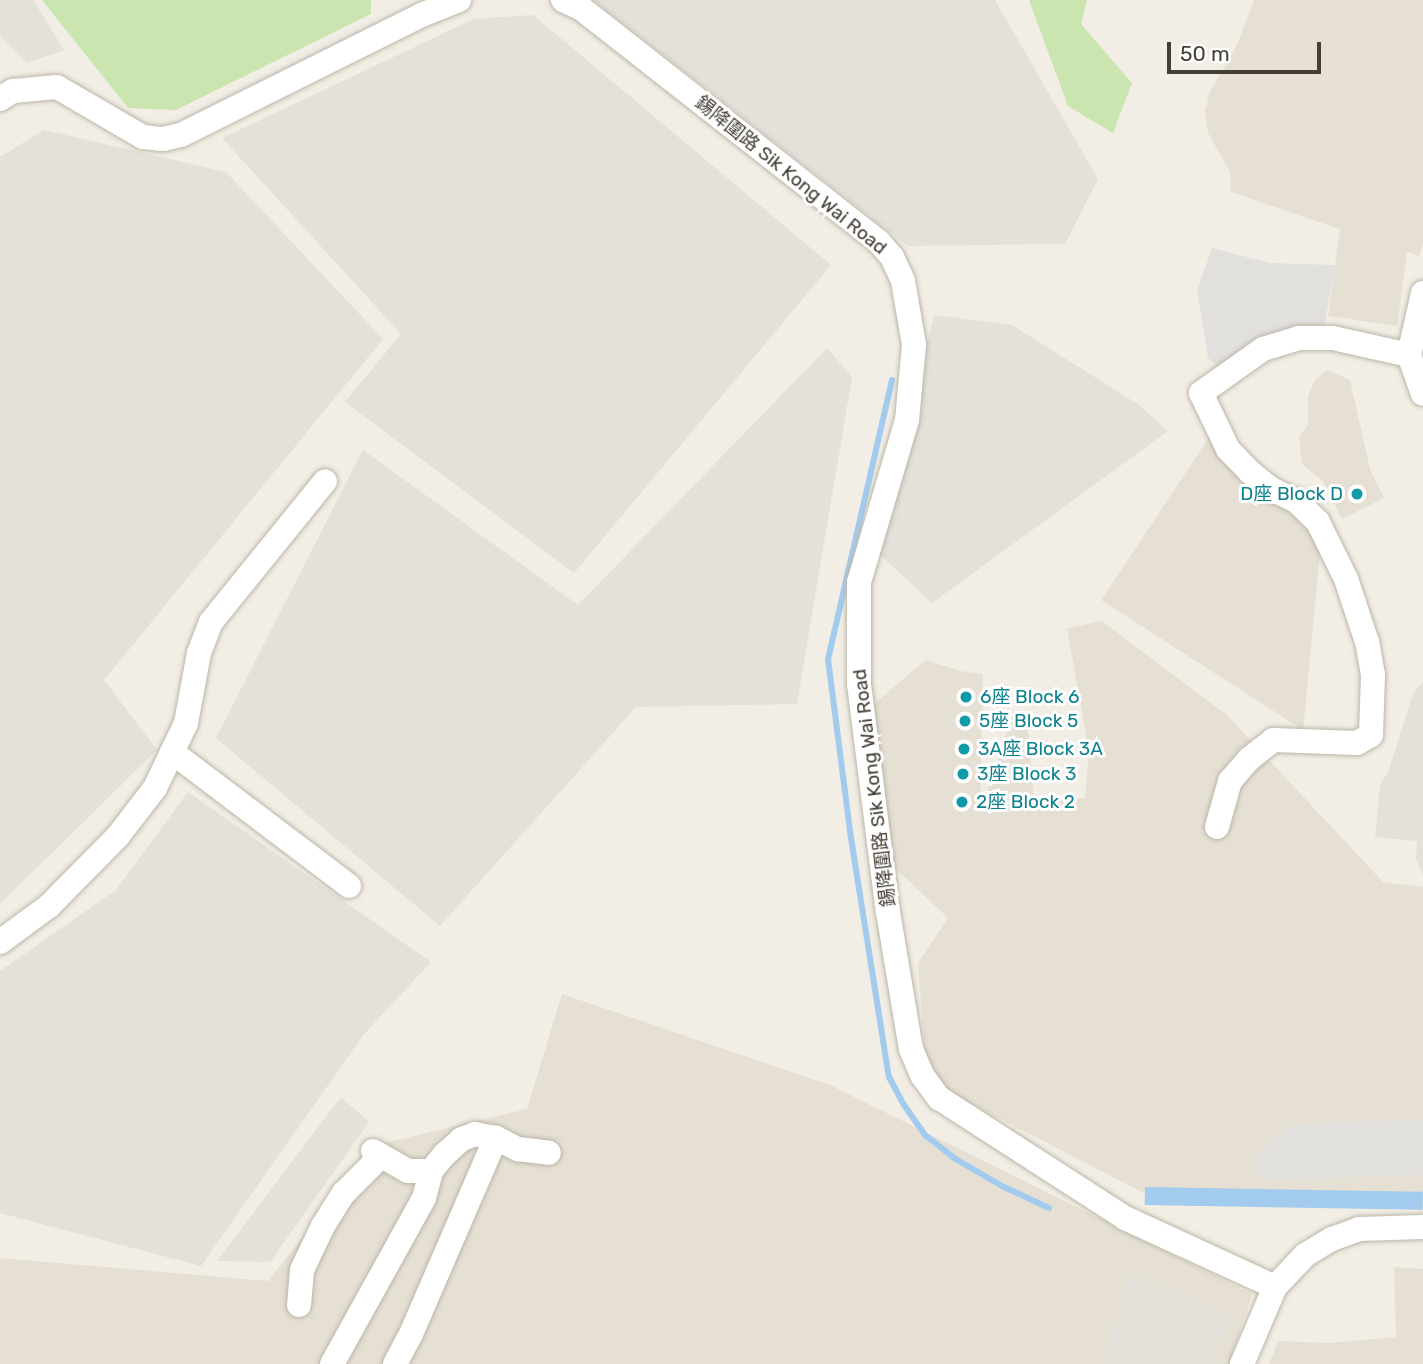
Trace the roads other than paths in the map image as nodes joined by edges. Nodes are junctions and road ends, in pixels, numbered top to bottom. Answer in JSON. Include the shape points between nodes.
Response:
{"nodes":[{"id":1,"x":459,"y":0,"type":"edge"},
{"id":2,"x":563,"y":0,"type":"edge"},
{"id":3,"x":0,"y":99,"type":"edge"},
{"id":4,"x":1423,"y":293,"type":"edge"},
{"id":5,"x":1409,"y":355,"type":"junction"},
{"id":6,"x":1423,"y":394,"type":"edge"},
{"id":7,"x":325,"y":481,"type":"dead end"},
{"id":8,"x":172,"y":752,"type":"junction"},
{"id":9,"x":1217,"y":827,"type":"dead end"},
{"id":10,"x":349,"y":886,"type":"dead end"},
{"id":11,"x":0,"y":942,"type":"edge"},
{"id":12,"x":496,"y":1138,"type":"junction"},
{"id":13,"x":549,"y":1153,"type":"dead end"},
{"id":14,"x":432,"y":1171,"type":"junction"},
{"id":15,"x":1423,"y":1227,"type":"edge"},
{"id":16,"x":1275,"y":1287,"type":"junction"},
{"id":17,"x":299,"y":1305,"type":"dead end"},
{"id":18,"x":332,"y":1364,"type":"edge"},
{"id":19,"x":395,"y":1364,"type":"edge"},
{"id":20,"x":1242,"y":1364,"type":"edge"}],
"edges":[{"from":1,"to":3,"type":"street","via":[[181,135],[163,139],[143,137],[57,87],[13,91]]},
{"from":2,"to":16,"type":"street","name":"錫降圍路 Sik Kong Wai Road","via":[[582,9],[879,242],[903,281],[914,345],[907,420],[859,582],[859,684],[888,912],[911,1049],[922,1075],[939,1098],[1125,1218]]},
{"from":4,"to":5,"type":"street"},
{"from":5,"to":6,"type":"street"},
{"from":5,"to":9,"type":"street","via":[[1333,338],[1297,338],[1256,354],[1201,393],[1228,449],[1250,472],[1296,501],[1318,523],[1346,579],[1373,675],[1371,734],[1357,743],[1273,740],[1230,781]]},
{"from":7,"to":8,"type":"street","via":[[211,622],[199,653],[186,723]]},
{"from":8,"to":10,"type":"street"},
{"from":8,"to":11,"type":"street","via":[[155,788],[118,836],[49,906]]},
{"from":12,"to":13,"type":"street","via":[[518,1149]]},
{"from":12,"to":14,"type":"street","via":[[475,1134],[462,1139]]},
{"from":12,"to":19,"type":"street"},
{"from":14,"to":17,"type":"street","via":[[408,1171],[377,1154],[323,1226],[302,1270]]},
{"from":14,"to":18,"type":"street","via":[[424,1198]]},
{"from":15,"to":16,"type":"street","via":[[1375,1227],[1345,1233],[1305,1255]]},
{"from":16,"to":20,"type":"street"}]}
